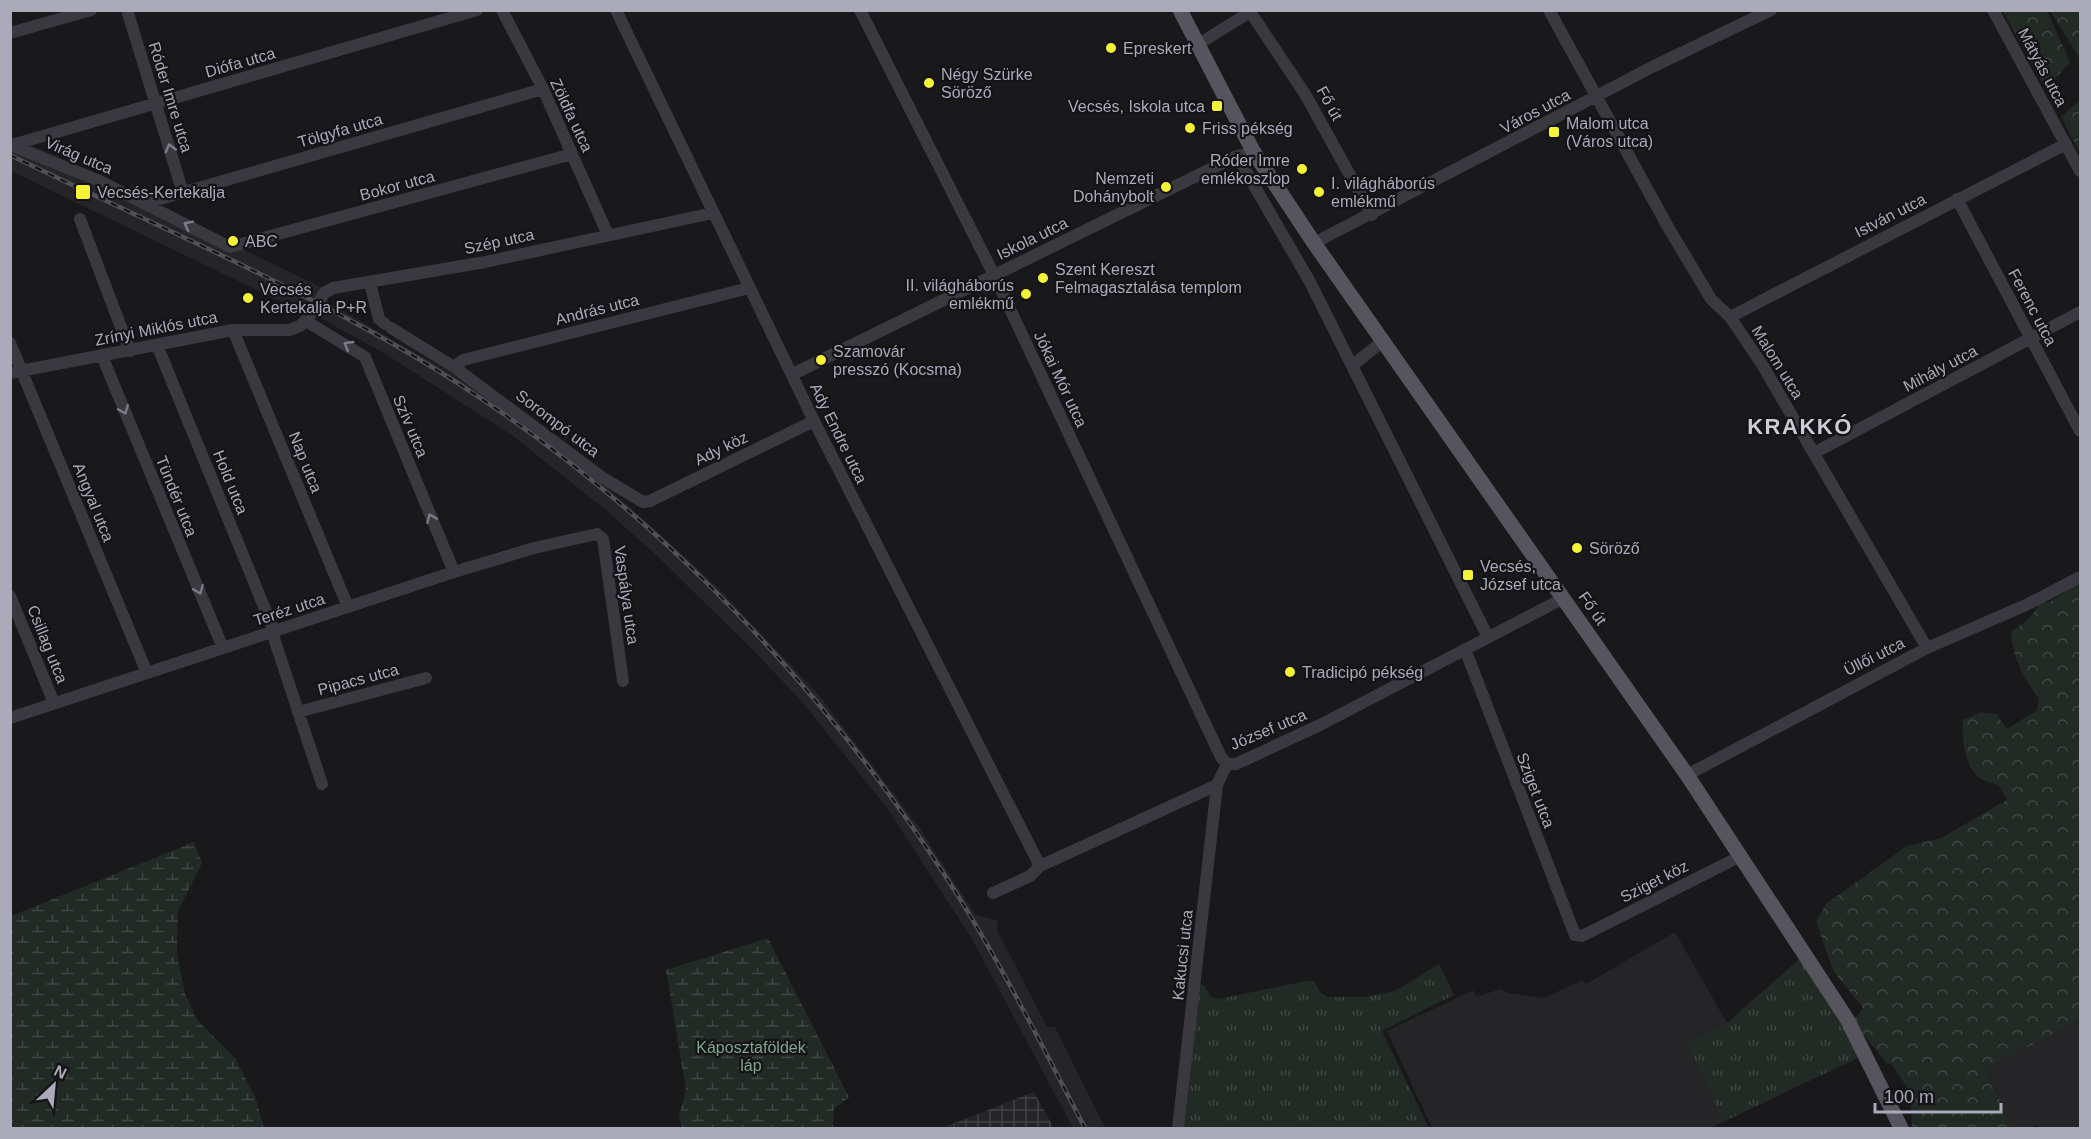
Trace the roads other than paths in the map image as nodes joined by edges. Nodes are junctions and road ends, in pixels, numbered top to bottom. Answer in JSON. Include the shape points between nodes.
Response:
{"nodes":[{"id":1,"x":91,"y":10,"type":"edge"},
{"id":2,"x":127,"y":10,"type":"edge"},
{"id":3,"x":477,"y":10,"type":"edge"},
{"id":4,"x":502,"y":10,"type":"edge"},
{"id":5,"x":616,"y":10,"type":"edge"},
{"id":6,"x":860,"y":10,"type":"edge"},
{"id":7,"x":1180,"y":10,"type":"edge"},
{"id":8,"x":1549,"y":10,"type":"edge"},
{"id":9,"x":1771,"y":10,"type":"edge"},
{"id":10,"x":1993,"y":10,"type":"edge"},
{"id":11,"x":1250,"y":11,"type":"edge"},
{"id":12,"x":10,"y":33,"type":"edge"},
{"id":13,"x":1197,"y":45,"type":"junction"},
{"id":14,"x":543,"y":89,"type":"junction"},
{"id":15,"x":1596,"y":98,"type":"junction"},
{"id":16,"x":157,"y":104,"type":"junction"},
{"id":17,"x":2066,"y":144,"type":"junction"},
{"id":18,"x":11,"y":145,"type":"edge"},
{"id":19,"x":1253,"y":151,"type":"junction"},
{"id":20,"x":572,"y":154,"type":"junction"},
{"id":21,"x":1236,"y":156,"type":"junction"},
{"id":22,"x":2080,"y":171,"type":"edge"},
{"id":23,"x":183,"y":193,"type":"junction"},
{"id":24,"x":1956,"y":199,"type":"junction"},
{"id":25,"x":146,"y":203,"type":"junction"},
{"id":26,"x":713,"y":213,"type":"junction"},
{"id":27,"x":1372,"y":215,"type":"junction"},
{"id":28,"x":80,"y":219,"type":"dead end"},
{"id":29,"x":608,"y":236,"type":"junction"},
{"id":30,"x":1312,"y":239,"type":"junction"},
{"id":31,"x":1290,"y":246,"type":"junction"},
{"id":32,"x":231,"y":247,"type":"joint"},
{"id":33,"x":994,"y":275,"type":"junction"},
{"id":34,"x":370,"y":283,"type":"junction"},
{"id":35,"x":749,"y":288,"type":"junction"},
{"id":36,"x":2080,"y":312,"type":"edge"},
{"id":37,"x":1730,"y":317,"type":"junction"},
{"id":38,"x":306,"y":321,"type":"junction"},
{"id":39,"x":233,"y":330,"type":"junction"},
{"id":40,"x":2030,"y":338,"type":"junction"},
{"id":41,"x":1383,"y":341,"type":"junction"},
{"id":42,"x":10,"y":343,"type":"edge"},
{"id":43,"x":157,"y":345,"type":"junction"},
{"id":44,"x":130,"y":351,"type":"junction"},
{"id":45,"x":102,"y":356,"type":"junction"},
{"id":46,"x":1353,"y":365,"type":"junction"},
{"id":47,"x":454,"y":367,"type":"junction"},
{"id":48,"x":16,"y":372,"type":"edge"},
{"id":49,"x":793,"y":374,"type":"junction"},
{"id":50,"x":814,"y":421,"type":"junction"},
{"id":51,"x":2080,"y":431,"type":"edge"},
{"id":52,"x":1814,"y":453,"type":"junction"},
{"id":53,"x":643,"y":502,"type":"joint"},
{"id":54,"x":580,"y":537,"type":"joint"},
{"id":55,"x":454,"y":572,"type":"junction"},
{"id":56,"x":2080,"y":578,"type":"edge"},
{"id":57,"x":10,"y":597,"type":"edge"},
{"id":58,"x":1564,"y":598,"type":"junction"},
{"id":59,"x":348,"y":607,"type":"junction"},
{"id":60,"x":273,"y":631,"type":"junction"},
{"id":61,"x":1488,"y":637,"type":"junction"},
{"id":62,"x":223,"y":648,"type":"junction"},
{"id":63,"x":1927,"y":648,"type":"junction"},
{"id":64,"x":1465,"y":649,"type":"junction"},
{"id":65,"x":147,"y":673,"type":"junction"},
{"id":66,"x":426,"y":678,"type":"dead end"},
{"id":67,"x":623,"y":681,"type":"dead end"},
{"id":68,"x":54,"y":704,"type":"junction"},
{"id":69,"x":298,"y":712,"type":"junction"},
{"id":70,"x":10,"y":718,"type":"edge"},
{"id":71,"x":1227,"y":764,"type":"junction"},
{"id":72,"x":1687,"y":775,"type":"junction"},
{"id":73,"x":322,"y":784,"type":"dead end"},
{"id":74,"x":1217,"y":785,"type":"junction"},
{"id":75,"x":1741,"y":856,"type":"junction"},
{"id":76,"x":1040,"y":866,"type":"junction"},
{"id":77,"x":993,"y":893,"type":"dead end"},
{"id":78,"x":1582,"y":936,"type":"joint"},
{"id":79,"x":1178,"y":1128,"type":"edge"},
{"id":80,"x":1901,"y":1128,"type":"edge"}],
"edges":[{"from":1,"to":12,"type":"street"},
{"from":2,"to":16,"type":"street","name":"Róder Imre utca"},
{"from":3,"to":16,"type":"street","name":"Diófa utca"},
{"from":4,"to":14,"type":"street","name":"Zöldfa utca"},
{"from":5,"to":26,"type":"street","name":"Ady Endre utca"},
{"from":6,"to":33,"type":"street","name":"Jókai Mór utca"},
{"from":7,"to":13,"type":"main road","name":"Fő út"},
{"from":8,"to":15,"type":"street","name":"Malom utca"},
{"from":9,"to":15,"type":"street","name":"Város utca"},
{"from":10,"to":17,"type":"street","name":"Mátyás utca"},
{"from":11,"to":13,"type":"street","name":"Fő út"},
{"from":11,"to":27,"type":"street","name":"Fő út","via":[[1305,94]]},
{"from":13,"to":19,"type":"main road","name":"Fő út"},
{"from":14,"to":20,"type":"street","name":"Zöldfa utca"},
{"from":14,"to":23,"type":"street","name":"Tölgyfa utca"},
{"from":15,"to":27,"type":"street","name":"Város utca"},
{"from":15,"to":37,"type":"street","name":"Malom utca","via":[[1711,299]]},
{"from":16,"to":18,"type":"street","name":"Diófa utca"},
{"from":23,"to":16,"type":"street","name":"Róder Imre utca","one_way":true},
{"from":17,"to":22,"type":"street","name":"Mátyás utca"},
{"from":17,"to":24,"type":"street","name":"István utca"},
{"from":18,"to":25,"type":"street","name":"Virág utca"},
{"from":19,"to":21,"type":"street","name":"Iskola utca"},
{"from":19,"to":30,"type":"main road","name":"Fő út"},
{"from":20,"to":29,"type":"street","name":"Zöldfa utca"},
{"from":20,"to":32,"type":"street","name":"Bokor utca"},
{"from":21,"to":31,"type":"street"},
{"from":21,"to":33,"type":"street","name":"Iskola utca"},
{"from":23,"to":25,"type":"street","name":"Tölgyfa utca"},
{"from":24,"to":37,"type":"street","name":"István utca"},
{"from":24,"to":40,"type":"street","name":"Ferenc utca"},
{"from":32,"to":25,"type":"street","name":"Virág utca","one_way":true},
{"from":26,"to":29,"type":"street","name":"Szép utca"},
{"from":26,"to":35,"type":"street","name":"Ady Endre utca"},
{"from":27,"to":30,"type":"street","name":"Város utca"},
{"from":28,"to":44,"type":"street"},
{"from":29,"to":34,"type":"street","name":"Szép utca"},
{"from":30,"to":31,"type":"street"},
{"from":30,"to":41,"type":"main road","name":"Fő út"},
{"from":31,"to":46,"type":"street"},
{"from":33,"to":49,"type":"street","name":"Iskola utca"},
{"from":33,"to":71,"type":"street","name":"Jókai Mór utca"},
{"from":34,"to":38,"type":"street","name":"Szép utca","via":[[324,293]]},
{"from":34,"to":47,"type":"street","via":[[379,319]]},
{"from":35,"to":47,"type":"street","name":"András utca","via":[[464,360]]},
{"from":35,"to":49,"type":"street","name":"Ady Endre utca"},
{"from":36,"to":40,"type":"street","name":"Mihály utca"},
{"from":37,"to":52,"type":"street","name":"Malom utca"},
{"from":38,"to":39,"type":"street","name":"Zrínyi Miklós utca","via":[[289,330]]},
{"from":55,"to":38,"type":"street","name":"Szív utca","one_way":true,"via":[[364,357]]},
{"from":39,"to":43,"type":"street","name":"Zrínyi Miklós utca"},
{"from":39,"to":59,"type":"street","name":"Nap utca"},
{"from":40,"to":51,"type":"street","name":"Ferenc utca"},
{"from":40,"to":52,"type":"street","name":"Mihály utca"},
{"from":41,"to":46,"type":"street"},
{"from":41,"to":58,"type":"main road","name":"Fő út"},
{"from":42,"to":48,"type":"street","name":"Angyal utca"},
{"from":43,"to":44,"type":"street","name":"Zrínyi Miklós utca"},
{"from":43,"to":60,"type":"street","name":"Hold utca"},
{"from":44,"to":45,"type":"street","name":"Zrínyi Miklós utca"},
{"from":45,"to":48,"type":"street","name":"Zrínyi Miklós utca"},
{"from":45,"to":62,"type":"street","name":"Tündér utca","one_way":true},
{"from":46,"to":61,"type":"street"},
{"from":47,"to":53,"type":"street","name":"Sorompó utca","via":[[603,478]]},
{"from":48,"to":65,"type":"street","name":"Angyal utca"},
{"from":49,"to":50,"type":"street","name":"Ady Endre utca"},
{"from":50,"to":53,"type":"street","name":"Ady köz"},
{"from":50,"to":76,"type":"street","name":"Ady Endre utca"},
{"from":52,"to":63,"type":"street","name":"Malom utca"},
{"from":54,"to":55,"type":"street","name":"Teréz utca"},
{"from":54,"to":67,"type":"street","name":"Vaspálya utca","via":[[597,534],[603,539]]},
{"from":55,"to":59,"type":"street","name":"Teréz utca"},
{"from":56,"to":63,"type":"street","name":"Üllői utca"},
{"from":57,"to":68,"type":"street","name":"Csillag utca"},
{"from":58,"to":61,"type":"street","name":"József utca"},
{"from":58,"to":72,"type":"main road","name":"Fő út"},
{"from":59,"to":60,"type":"street","name":"Teréz utca"},
{"from":60,"to":62,"type":"street","name":"Teréz utca"},
{"from":60,"to":69,"type":"street","name":"Hold utca"},
{"from":61,"to":64,"type":"street","name":"József utca"},
{"from":62,"to":65,"type":"street","name":"Teréz utca"},
{"from":63,"to":72,"type":"street","name":"Üllői utca"},
{"from":64,"to":71,"type":"street","name":"József utca","via":[[1320,725],[1236,764]]},
{"from":64,"to":78,"type":"street","name":"Sziget utca","via":[[1570,929]]},
{"from":65,"to":68,"type":"street","name":"Teréz utca"},
{"from":66,"to":69,"type":"street","name":"Pipacs utca"},
{"from":68,"to":70,"type":"street","name":"Teréz utca"},
{"from":69,"to":73,"type":"street","name":"Hold utca"},
{"from":71,"to":74,"type":"street","name":"József utca"},
{"from":72,"to":75,"type":"main road","name":"Fő út"},
{"from":74,"to":76,"type":"street"},
{"from":74,"to":79,"type":"street","name":"Kakucsi utca"},
{"from":75,"to":78,"type":"street","name":"Sziget köz"},
{"from":75,"to":80,"type":"main road","name":"Fő út","via":[[1847,1019]]},
{"from":76,"to":77,"type":"street","via":[[1030,876]]}]}
